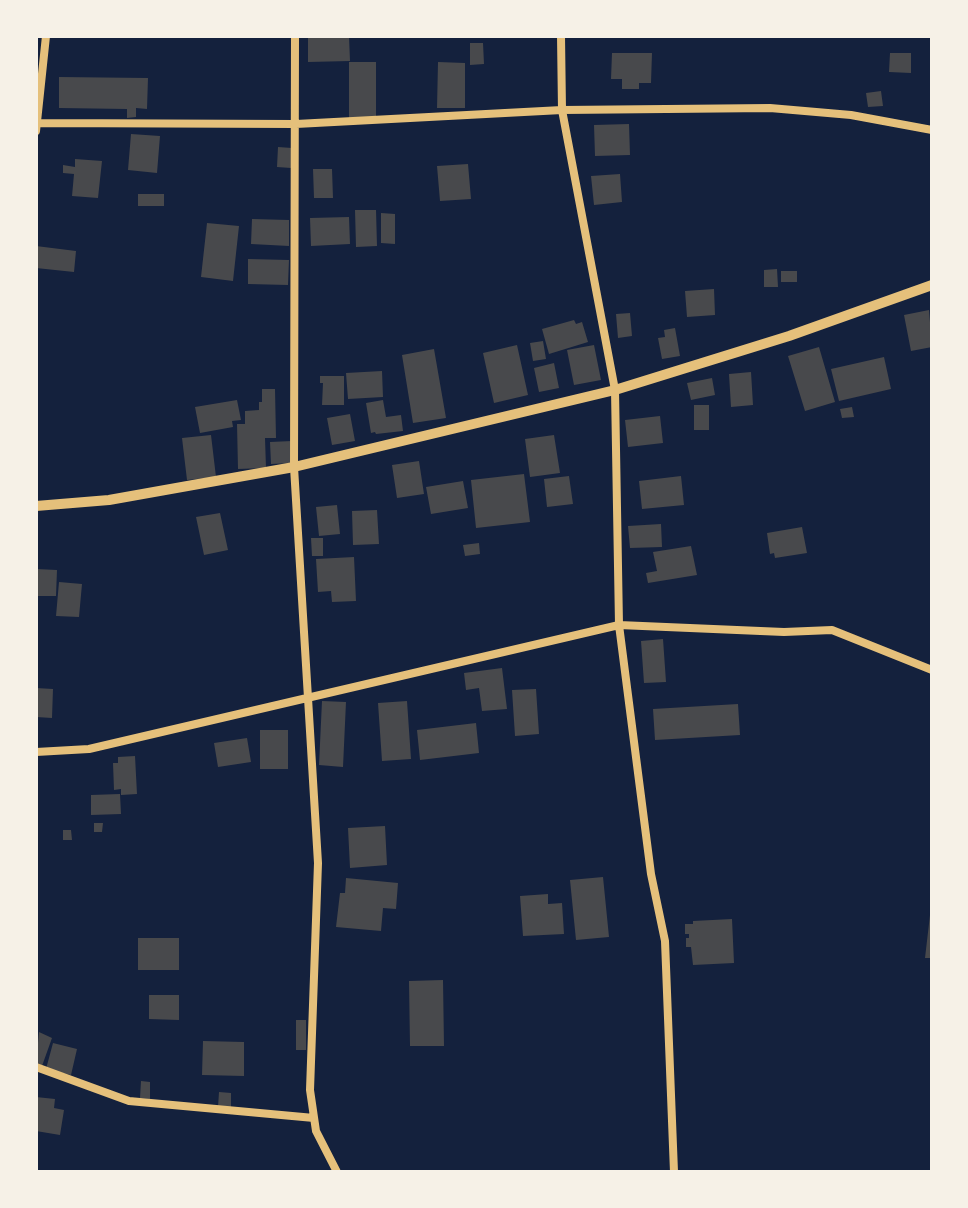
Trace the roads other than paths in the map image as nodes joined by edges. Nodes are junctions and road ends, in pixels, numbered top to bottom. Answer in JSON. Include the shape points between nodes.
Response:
{"nodes":[{"id":1,"x":46,"y":36,"type":"edge"},
{"id":2,"x":295,"y":36,"type":"edge"},
{"id":3,"x":561,"y":36,"type":"edge"},
{"id":4,"x":562,"y":110,"type":"junction"},
{"id":5,"x":36,"y":123,"type":"edge"},
{"id":6,"x":296,"y":124,"type":"junction"},
{"id":7,"x":932,"y":130,"type":"edge"},
{"id":8,"x":36,"y":131,"type":"edge"},
{"id":9,"x":932,"y":285,"type":"edge"},
{"id":10,"x":615,"y":390,"type":"junction"},
{"id":11,"x":294,"y":467,"type":"junction"},
{"id":12,"x":36,"y":506,"type":"edge"},
{"id":13,"x":619,"y":625,"type":"junction"},
{"id":14,"x":932,"y":670,"type":"edge"},
{"id":15,"x":309,"y":699,"type":"junction"},
{"id":16,"x":36,"y":752,"type":"edge"},
{"id":17,"x":36,"y":1067,"type":"edge"},
{"id":18,"x":314,"y":1118,"type":"junction"},
{"id":19,"x":337,"y":1172,"type":"edge"},
{"id":20,"x":674,"y":1172,"type":"edge"}],
"edges":[{"from":1,"to":5,"type":"street"},
{"from":2,"to":6,"type":"street"},
{"from":3,"to":4,"type":"street"},
{"from":4,"to":6,"type":"street"},
{"from":4,"to":7,"type":"street","via":[[770,108]]},
{"from":4,"to":10,"type":"street"},
{"from":5,"to":6,"type":"street"},
{"from":5,"to":8,"type":"street"},
{"from":6,"to":11,"type":"street"},
{"from":9,"to":10,"type":"street"},
{"from":10,"to":11,"type":"street"},
{"from":10,"to":13,"type":"street"},
{"from":11,"to":12,"type":"street","via":[[109,500]]},
{"from":11,"to":15,"type":"street"},
{"from":13,"to":14,"type":"street","via":[[832,630]]},
{"from":13,"to":15,"type":"street"},
{"from":13,"to":20,"type":"street","via":[[651,874],[665,941]]},
{"from":15,"to":16,"type":"street","via":[[89,749]]},
{"from":15,"to":18,"type":"street","via":[[318,863],[310,1090]]},
{"from":17,"to":18,"type":"street","via":[[129,1101]]},
{"from":18,"to":19,"type":"street"}]}
